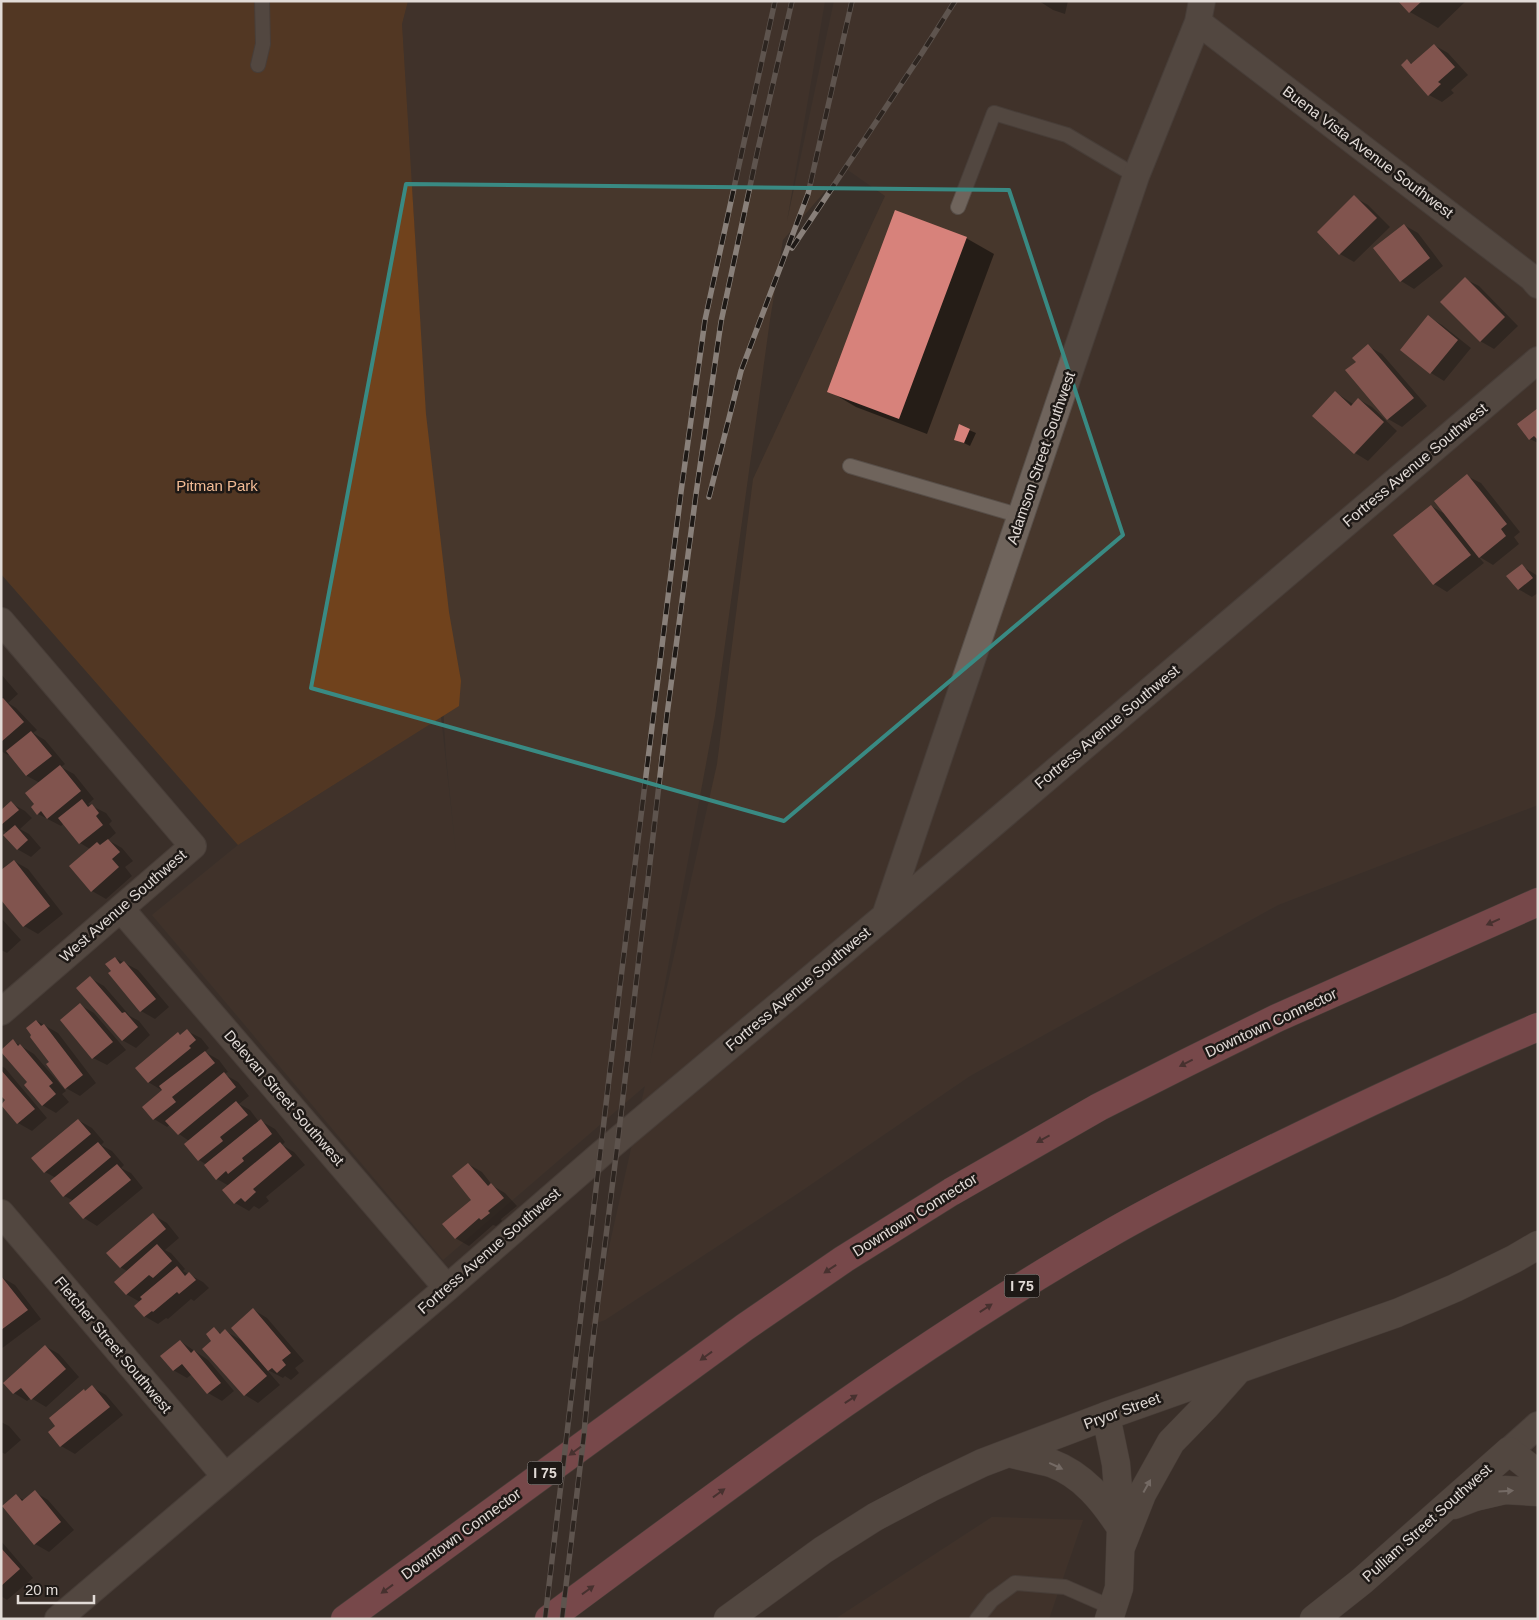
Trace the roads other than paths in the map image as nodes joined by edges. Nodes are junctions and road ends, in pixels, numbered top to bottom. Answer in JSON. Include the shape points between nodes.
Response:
{"nodes":[{"id":1,"x":262,"y":1,"type":"edge"},
{"id":2,"x":1200,"y":11,"type":"edge"},
{"id":3,"x":258,"y":65,"type":"dead end"},
{"id":4,"x":1136,"y":176,"type":"junction"},
{"id":5,"x":958,"y":207,"type":"dead end"},
{"id":6,"x":1538,"y":285,"type":"edge"},
{"id":7,"x":1538,"y":360,"type":"edge"},
{"id":8,"x":850,"y":466,"type":"dead end"},
{"id":9,"x":1021,"y":516,"type":"junction"},
{"id":10,"x":1,"y":621,"type":"edge"},
{"id":11,"x":1538,"y":902,"type":"edge"},
{"id":12,"x":120,"y":909,"type":"junction"},
{"id":13,"x":885,"y":916,"type":"junction"},
{"id":14,"x":1,"y":1012,"type":"edge"},
{"id":15,"x":1538,"y":1026,"type":"edge"},
{"id":16,"x":1,"y":1213,"type":"edge"},
{"id":17,"x":1538,"y":1245,"type":"edge"},
{"id":18,"x":447,"y":1288,"type":"junction"},
{"id":19,"x":1238,"y":1370,"type":"junction"},
{"id":20,"x":1106,"y":1416,"type":"junction"},
{"id":21,"x":1538,"y":1425,"type":"edge"},
{"id":22,"x":1509,"y":1451,"type":"junction"},
{"id":23,"x":1009,"y":1453,"type":"junction"},
{"id":24,"x":1538,"y":1474,"type":"edge"},
{"id":25,"x":225,"y":1476,"type":"junction"},
{"id":26,"x":1538,"y":1492,"type":"edge"},
{"id":27,"x":1443,"y":1509,"type":"junction"},
{"id":28,"x":1121,"y":1537,"type":"junction"},
{"id":29,"x":1111,"y":1614,"type":"edge"},
{"id":30,"x":1319,"y":1617,"type":"edge"},
{"id":31,"x":58,"y":1619,"type":"edge"},
{"id":32,"x":345,"y":1619,"type":"edge"},
{"id":33,"x":549,"y":1619,"type":"edge"},
{"id":34,"x":728,"y":1619,"type":"edge"},
{"id":35,"x":977,"y":1619,"type":"edge"}],
"edges":[{"from":1,"to":3,"type":"lane","via":[[262,44]]},
{"from":2,"to":4,"type":"street","name":"Adamson Street Southwest"},
{"from":2,"to":6,"type":"street","name":"Buena Vista Avenue Southwest"},
{"from":4,"to":5,"type":"lane","via":[[1067,135],[994,113]]},
{"from":4,"to":9,"type":"street","name":"Adamson Street Southwest"},
{"from":7,"to":13,"type":"street","name":"Fortress Avenue Southwest"},
{"from":8,"to":9,"type":"lane"},
{"from":9,"to":13,"type":"street","name":"Adamson Street Southwest"},
{"from":10,"to":12,"type":"street","name":"West Avenue Southwest","via":[[194,846]]},
{"from":11,"to":32,"type":"highway","name":"Downtown Connector","number":"I 75","one_way":true,"via":[[1244,1034],[1099,1107],[951,1192],[844,1259],[745,1327]]},
{"from":12,"to":14,"type":"street","name":"West Avenue Southwest"},
{"from":12,"to":18,"type":"street","name":"Delevan Street Southwest"},
{"from":13,"to":18,"type":"street","name":"Fortress Avenue Southwest"},
{"from":33,"to":15,"type":"highway","number":"I 75","one_way":true,"via":[[790,1440],[996,1302],[1102,1238],[1215,1177]]},
{"from":16,"to":25,"type":"street","name":"Fletcher Street Southwest"},
{"from":17,"to":19,"type":"street","name":"Pryor Street","via":[[1455,1288],[1397,1313]]},
{"from":18,"to":25,"type":"street","name":"Fortress Avenue Southwest"},
{"from":19,"to":20,"type":"street","name":"Pryor Street"},
{"from":28,"to":19,"type":"street","one_way":true,"via":[[1171,1442]]},
{"from":20,"to":23,"type":"street","name":"Pryor Street"},
{"from":20,"to":28,"type":"street","via":[[1116,1464]]},
{"from":21,"to":22,"type":"street","name":"Pulliam Street Southwest"},
{"from":22,"to":24,"type":"street"},
{"from":22,"to":27,"type":"street","name":"Pulliam Street Southwest"},
{"from":23,"to":28,"type":"street","one_way":true,"via":[[1052,1464],[1083,1480],[1106,1505]]},
{"from":23,"to":34,"type":"street","name":"Pryor Street","via":[[875,1517],[823,1550]]},
{"from":25,"to":31,"type":"street","name":"Fortress Avenue Southwest"},
{"from":27,"to":26,"type":"street","one_way":true,"via":[[1505,1490]]},
{"from":27,"to":30,"type":"street","name":"Pulliam Street Southwest"},
{"from":28,"to":29,"type":"street","via":[[1119,1588]]},
{"from":29,"to":35,"type":"lane","via":[[1065,1587],[1015,1584],[992,1600]]}]}
